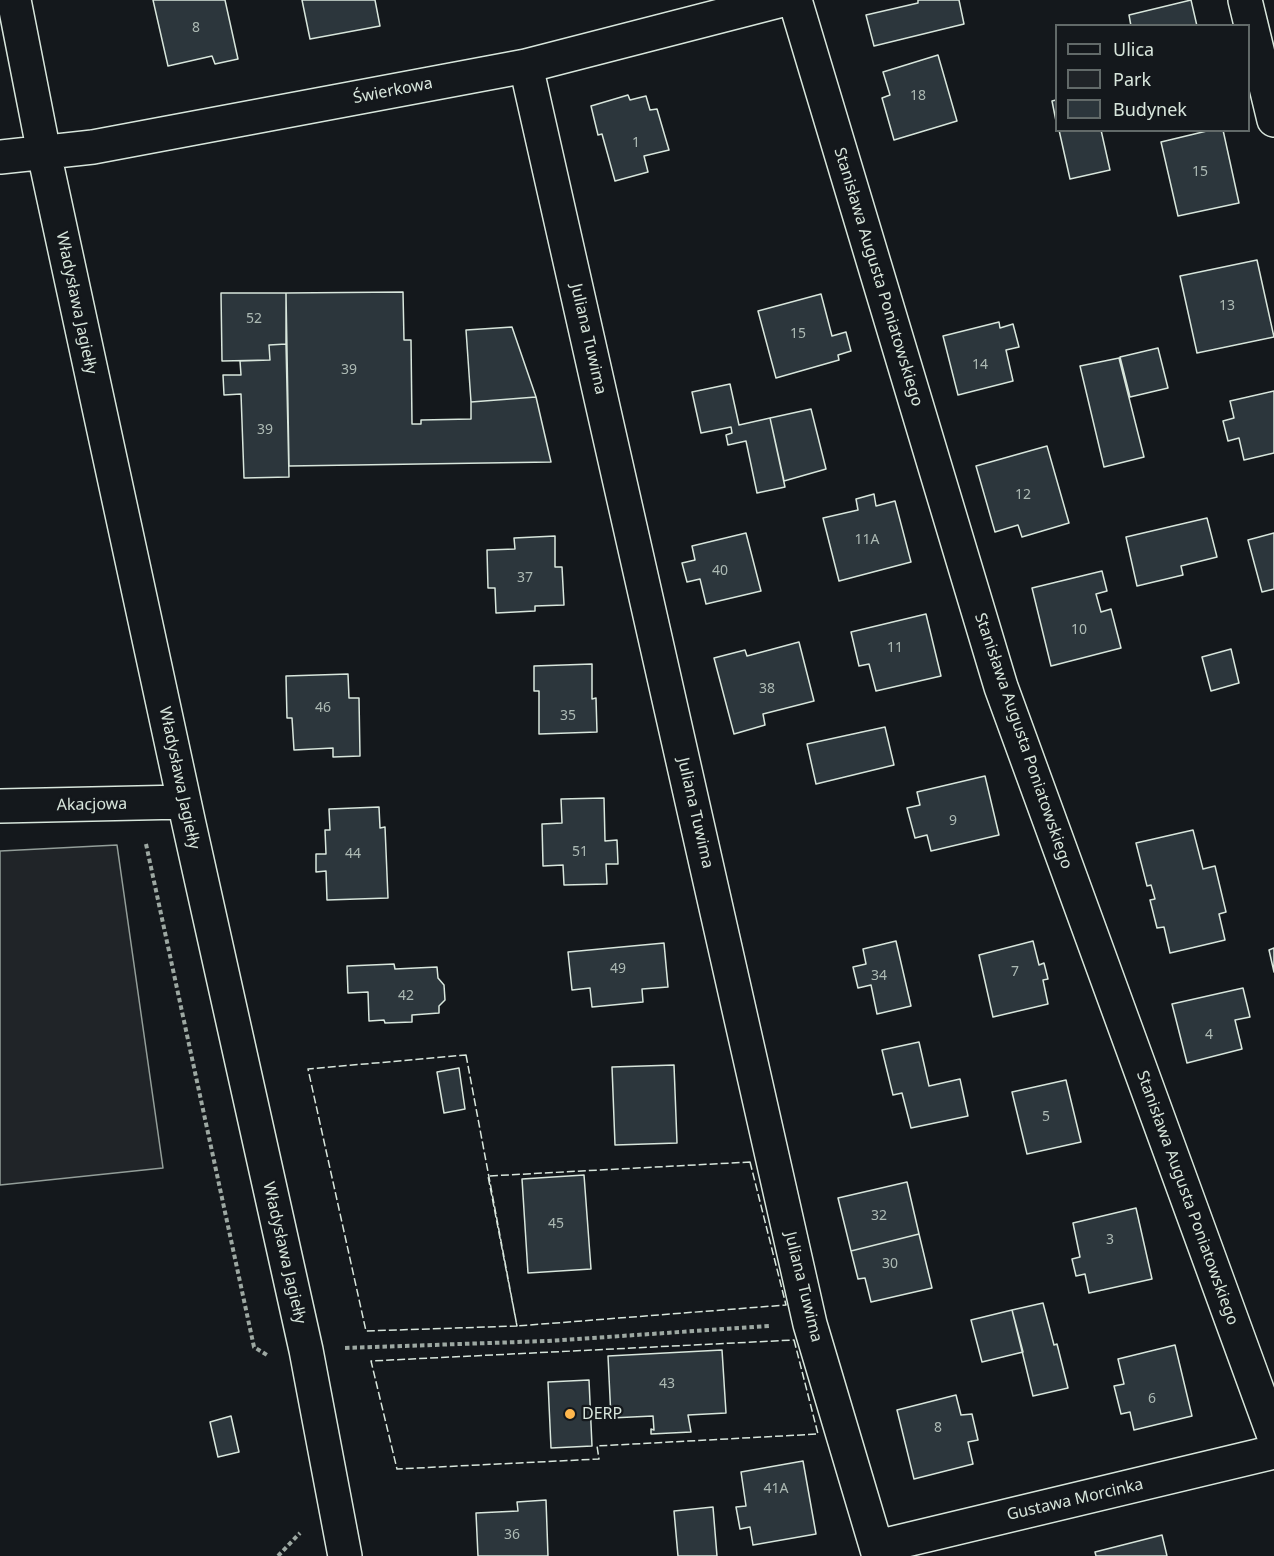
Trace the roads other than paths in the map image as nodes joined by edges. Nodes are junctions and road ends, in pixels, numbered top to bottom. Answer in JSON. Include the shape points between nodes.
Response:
{"nodes":[{"id":1,"x":14,"y":0,"type":"edge"},
{"id":2,"x":782,"y":0,"type":"edge"},
{"id":3,"x":795,"y":0,"type":"edge"},
{"id":4,"x":1245,"y":0,"type":"edge"},
{"id":5,"x":526,"y":66,"type":"junction"},
{"id":6,"x":1274,"y":120,"type":"edge"},
{"id":7,"x":44,"y":153,"type":"junction"},
{"id":8,"x":0,"y":157,"type":"edge"},
{"id":9,"x":184,"y":802,"type":"junction"},
{"id":10,"x":0,"y":806,"type":"edge"},
{"id":11,"x":1274,"y":1436,"type":"edge"},
{"id":12,"x":1274,"y":1452,"type":"edge"},
{"id":13,"x":878,"y":1552,"type":"edge"},
{"id":14,"x":345,"y":1556,"type":"edge"}],
"edges":[{"from":1,"to":7,"type":"street","name":"Władysława Jagiełły"},
{"from":2,"to":5,"type":"street","name":"Świerkowa"},
{"from":3,"to":11,"type":"street","name":"Stanisława Augusta Poniatowskiego","via":[[1001,687]]},
{"from":4,"to":6,"type":"street"},
{"from":5,"to":7,"type":"street","name":"Świerkowa"},
{"from":5,"to":13,"type":"street","name":"Juliana Tuwima","via":[[810,1324]]},
{"from":7,"to":8,"type":"street","name":"Świerkowa"},
{"from":7,"to":9,"type":"street","name":"Władysława Jagiełły"},
{"from":9,"to":10,"type":"street","name":"Akacjowa"},
{"from":9,"to":14,"type":"street","name":"Władysława Jagiełły","via":[[306,1350]]},
{"from":12,"to":13,"type":"street","name":"Gustawa Morcinka"}]}
